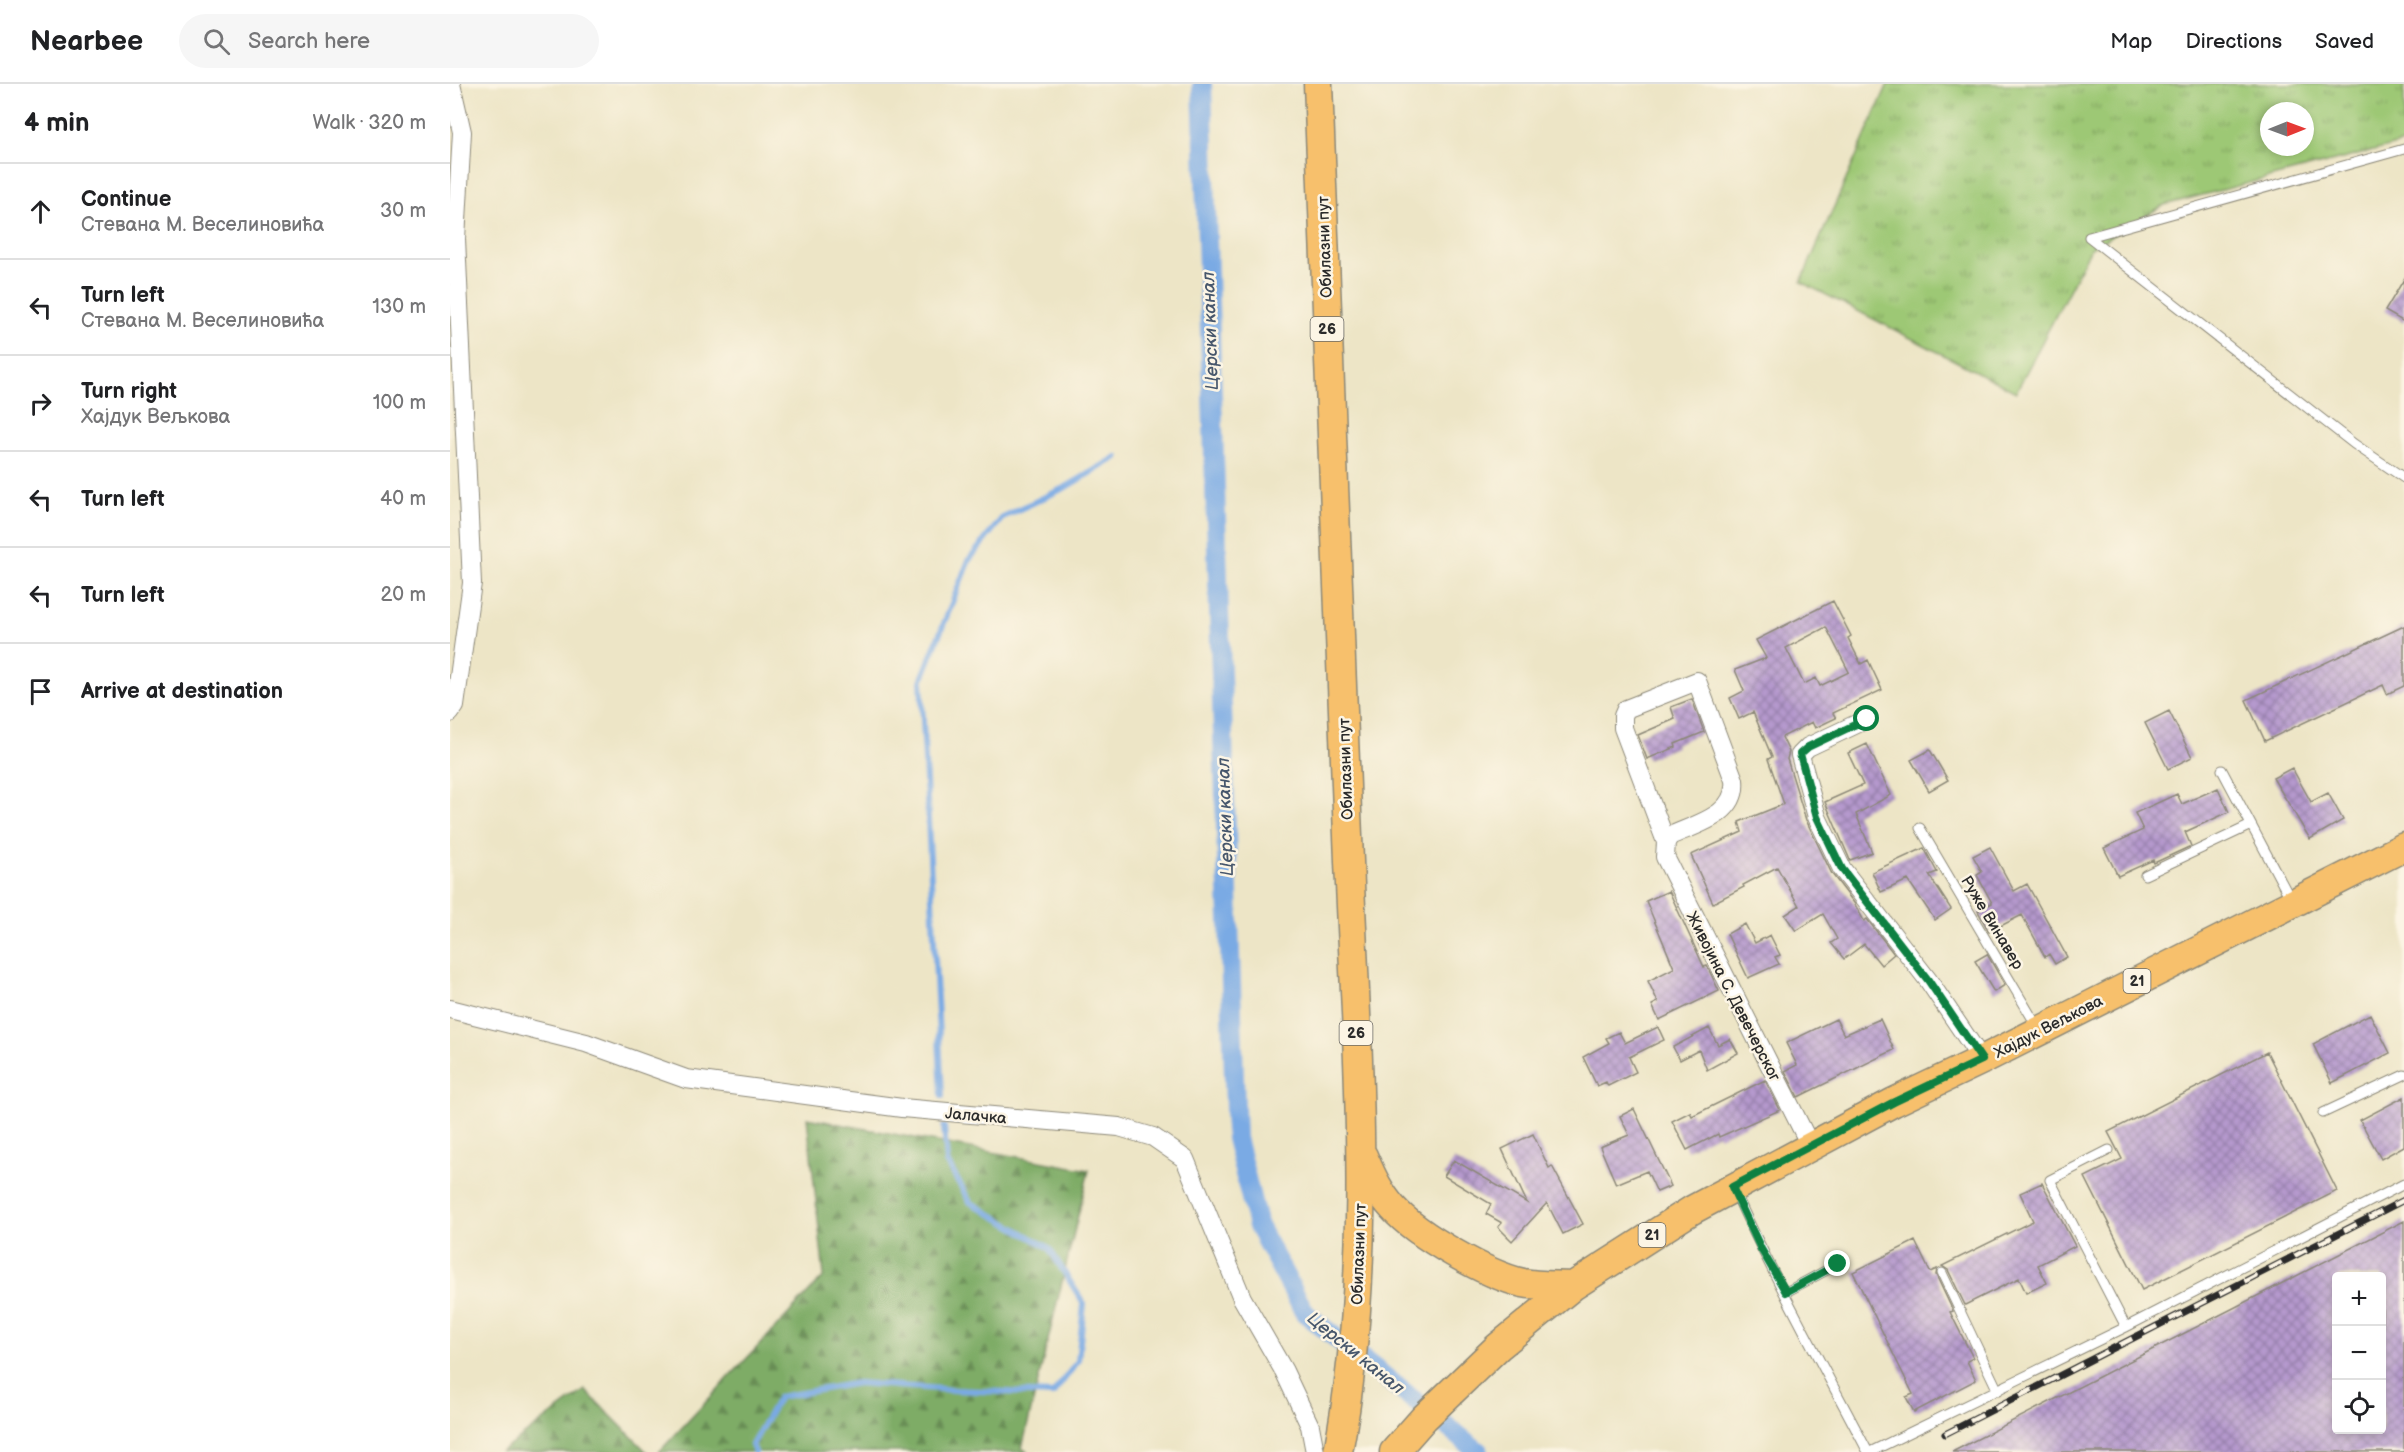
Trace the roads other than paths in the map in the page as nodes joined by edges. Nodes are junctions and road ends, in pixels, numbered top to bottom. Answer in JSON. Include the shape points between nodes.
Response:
{"nodes":[{"id":1,"x":451,"y":84,"type":"edge"},
{"id":2,"x":1318,"y":84,"type":"edge"},
{"id":3,"x":2404,"y":149,"type":"edge"},
{"id":4,"x":2404,"y":478,"type":"edge"},
{"id":5,"x":450,"y":713,"type":"edge"},
{"id":6,"x":1867,"y":719,"type":"dead end"},
{"id":7,"x":2222,"y":770,"type":"dead end"},
{"id":8,"x":2251,"y":825,"type":"junction"},
{"id":9,"x":1920,"y":828,"type":"dead end"},
{"id":10,"x":1666,"y":842,"type":"junction"},
{"id":11,"x":2404,"y":847,"type":"edge"},
{"id":12,"x":2145,"y":875,"type":"dead end"},
{"id":13,"x":2292,"y":902,"type":"junction"},
{"id":14,"x":450,"y":1009,"type":"edge"},
{"id":15,"x":2040,"y":1030,"type":"junction"},
{"id":16,"x":1982,"y":1060,"type":"junction"},
{"id":17,"x":2404,"y":1075,"type":"edge"},
{"id":18,"x":2323,"y":1113,"type":"dead end"},
{"id":19,"x":1811,"y":1147,"type":"junction"},
{"id":20,"x":1360,"y":1149,"type":"junction"},
{"id":21,"x":2109,"y":1150,"type":"dead end"},
{"id":22,"x":2404,"y":1184,"type":"edge"},
{"id":23,"x":1732,"y":1187,"type":"junction"},
{"id":24,"x":1838,"y":1264,"type":"dead end"},
{"id":25,"x":1942,"y":1274,"type":"dead end"},
{"id":26,"x":1573,"y":1286,"type":"junction"},
{"id":27,"x":1786,"y":1292,"type":"junction"},
{"id":28,"x":2126,"y":1327,"type":"junction"},
{"id":29,"x":1998,"y":1390,"type":"junction"},
{"id":30,"x":1315,"y":1452,"type":"edge"},
{"id":31,"x":1338,"y":1452,"type":"edge"},
{"id":32,"x":1394,"y":1452,"type":"edge"},
{"id":33,"x":1869,"y":1452,"type":"edge"}],
"edges":[{"from":1,"to":5,"type":"street","via":[[462,132],[456,239],[472,583],[455,706]]},
{"from":2,"to":20,"type":"main road","name":"Обилазни пут","number":"26"},
{"from":3,"to":4,"type":"lane","via":[[2089,237],[2354,444]]},
{"from":6,"to":16,"type":"street","via":[[1800,754],[1817,817],[1842,869],[1928,980]]},
{"from":7,"to":8,"type":"lane"},
{"from":8,"to":12,"type":"lane"},
{"from":8,"to":13,"type":"lane"},
{"from":9,"to":15,"type":"lane","name":"Руже Винавер"},
{"from":10,"to":10,"type":"street","name":"Живојина С. Девечерског","via":[[1722,812],[1734,797],[1734,780],[1697,681],[1626,709],[1623,716],[1623,728]]},
{"from":10,"to":19,"type":"street","name":"Живојина С. Девечерског","via":[[1668,866]]},
{"from":11,"to":13,"type":"main road","name":"Хајдук Вељкова","number":"21"},
{"from":13,"to":15,"type":"main road","name":"Хајдук Вељкова","number":"21"},
{"from":14,"to":30,"type":"street","name":"Јалачка","via":[[586,1043],[686,1078],[902,1108],[1119,1127],[1153,1137],[1185,1159],[1242,1298],[1310,1426]]},
{"from":15,"to":16,"type":"main road","name":"Хајдук Вељкова","number":"21"},
{"from":16,"to":19,"type":"main road","name":"Хајдук Вељкова","number":"21"},
{"from":17,"to":18,"type":"lane"},
{"from":19,"to":23,"type":"main road","name":"Хајдук Вељкова","number":"21"},
{"from":20,"to":26,"type":"main road","via":[[1391,1206],[1437,1242],[1521,1282]]},
{"from":20,"to":31,"type":"main road","name":"Обилазни пут","number":"26","via":[[1352,1368]]},
{"from":21,"to":28,"type":"lane","via":[[2050,1180]]},
{"from":22,"to":28,"type":"lane"},
{"from":23,"to":26,"type":"main road","name":"Хајдук Вељкова","number":"21"},
{"from":23,"to":27,"type":"lane"},
{"from":24,"to":27,"type":"lane"},
{"from":25,"to":29,"type":"lane"},
{"from":26,"to":32,"type":"main road","number":"21","via":[[1498,1347],[1430,1411]]},
{"from":27,"to":33,"type":"lane"},
{"from":28,"to":29,"type":"lane"},
{"from":29,"to":33,"type":"lane"}]}
